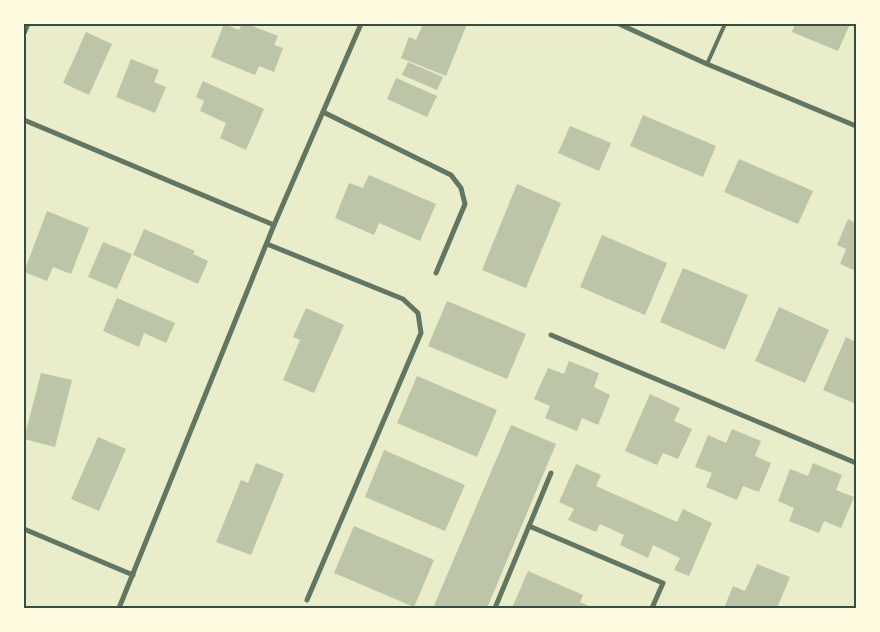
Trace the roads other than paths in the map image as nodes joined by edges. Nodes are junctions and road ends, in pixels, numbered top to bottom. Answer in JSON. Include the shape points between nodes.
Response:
{"nodes":[{"id":1,"x":28,"y":24,"type":"edge"},
{"id":2,"x":360,"y":24,"type":"edge"},
{"id":3,"x":619,"y":24,"type":"edge"},
{"id":4,"x":725,"y":24,"type":"edge"},
{"id":5,"x":24,"y":33,"type":"edge"},
{"id":6,"x":707,"y":64,"type":"junction"},
{"id":7,"x":323,"y":112,"type":"junction"},
{"id":8,"x":24,"y":120,"type":"edge"},
{"id":9,"x":856,"y":126,"type":"edge"},
{"id":10,"x":274,"y":226,"type":"junction"},
{"id":11,"x":267,"y":244,"type":"junction"},
{"id":12,"x":436,"y":273,"type":"dead end"},
{"id":13,"x":551,"y":335,"type":"dead end"},
{"id":14,"x":856,"y":463,"type":"edge"},
{"id":15,"x":552,"y":473,"type":"dead end"},
{"id":16,"x":529,"y":526,"type":"junction"},
{"id":17,"x":24,"y":529,"type":"edge"},
{"id":18,"x":133,"y":575,"type":"junction"},
{"id":19,"x":307,"y":600,"type":"dead end"},
{"id":20,"x":119,"y":608,"type":"edge"},
{"id":21,"x":495,"y":608,"type":"edge"},
{"id":22,"x":652,"y":608,"type":"edge"}],
"edges":[{"from":1,"to":5,"type":"street"},
{"from":2,"to":7,"type":"street"},
{"from":3,"to":6,"type":"street"},
{"from":4,"to":6,"type":"lane"},
{"from":6,"to":9,"type":"street"},
{"from":7,"to":10,"type":"street"},
{"from":7,"to":12,"type":"street","via":[[451,175],[461,188],[465,204]]},
{"from":8,"to":10,"type":"street"},
{"from":10,"to":11,"type":"street"},
{"from":11,"to":18,"type":"street"},
{"from":11,"to":19,"type":"street","via":[[403,299],[418,313],[421,333]]},
{"from":13,"to":14,"type":"street"},
{"from":15,"to":16,"type":"street"},
{"from":16,"to":21,"type":"street"},
{"from":16,"to":22,"type":"street","via":[[663,583]]},
{"from":17,"to":18,"type":"street"},
{"from":18,"to":20,"type":"street"}]}
